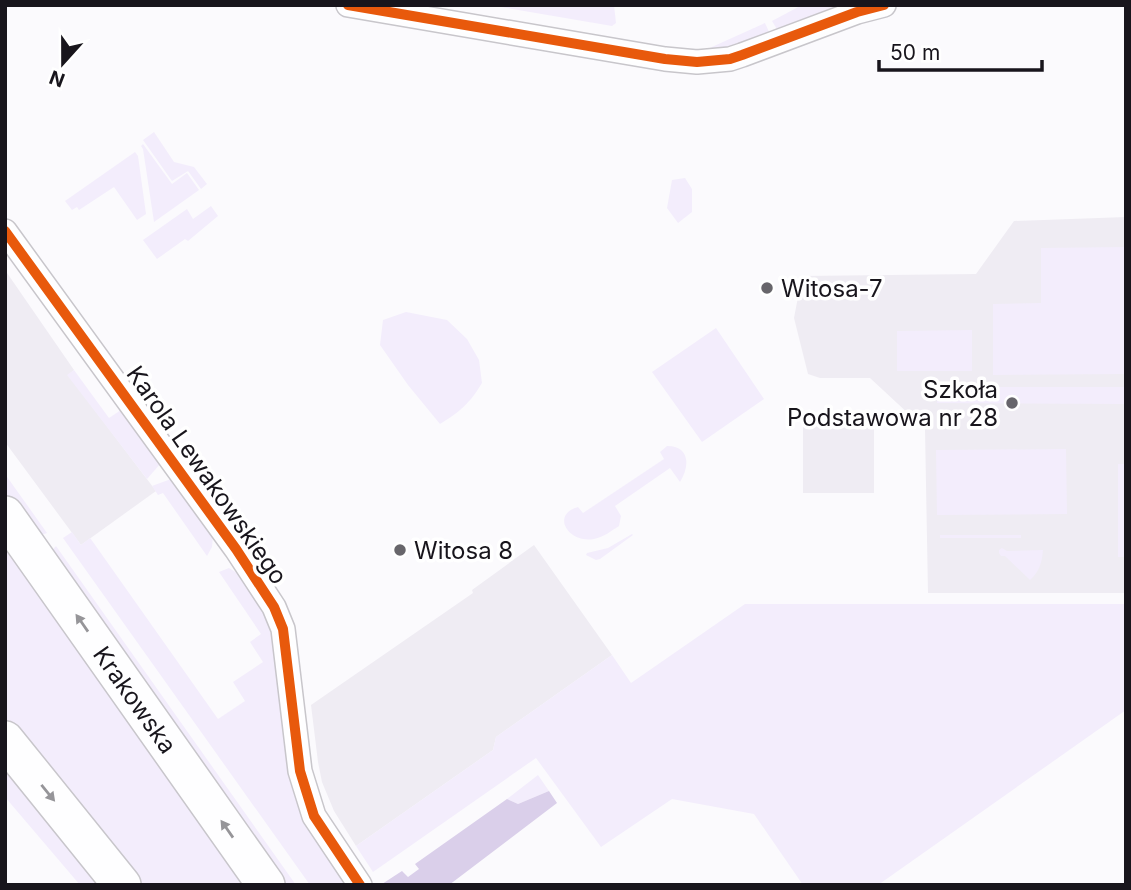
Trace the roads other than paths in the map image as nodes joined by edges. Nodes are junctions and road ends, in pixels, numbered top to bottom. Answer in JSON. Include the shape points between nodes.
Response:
{"nodes":[{"id":1,"x":348,"y":5,"type":"edge"},
{"id":2,"x":884,"y":5,"type":"edge"},
{"id":3,"x":5,"y":231,"type":"edge"},
{"id":4,"x":5,"y":515,"type":"edge"},
{"id":5,"x":5,"y":740,"type":"edge"},
{"id":6,"x":122,"y":885,"type":"edge"},
{"id":7,"x":266,"y":885,"type":"edge"},
{"id":8,"x":360,"y":885,"type":"edge"}],
"edges":[{"from":1,"to":2,"type":"street","via":[[697,62],[730,59]]},
{"from":3,"to":8,"type":"street","name":"Karola Lewakowskiego","via":[[274,607],[283,629],[306,792],[314,816]]},
{"from":7,"to":4,"type":"main road","name":"Krakowska","one_way":true},
{"from":5,"to":6,"type":"main road","one_way":true}]}
